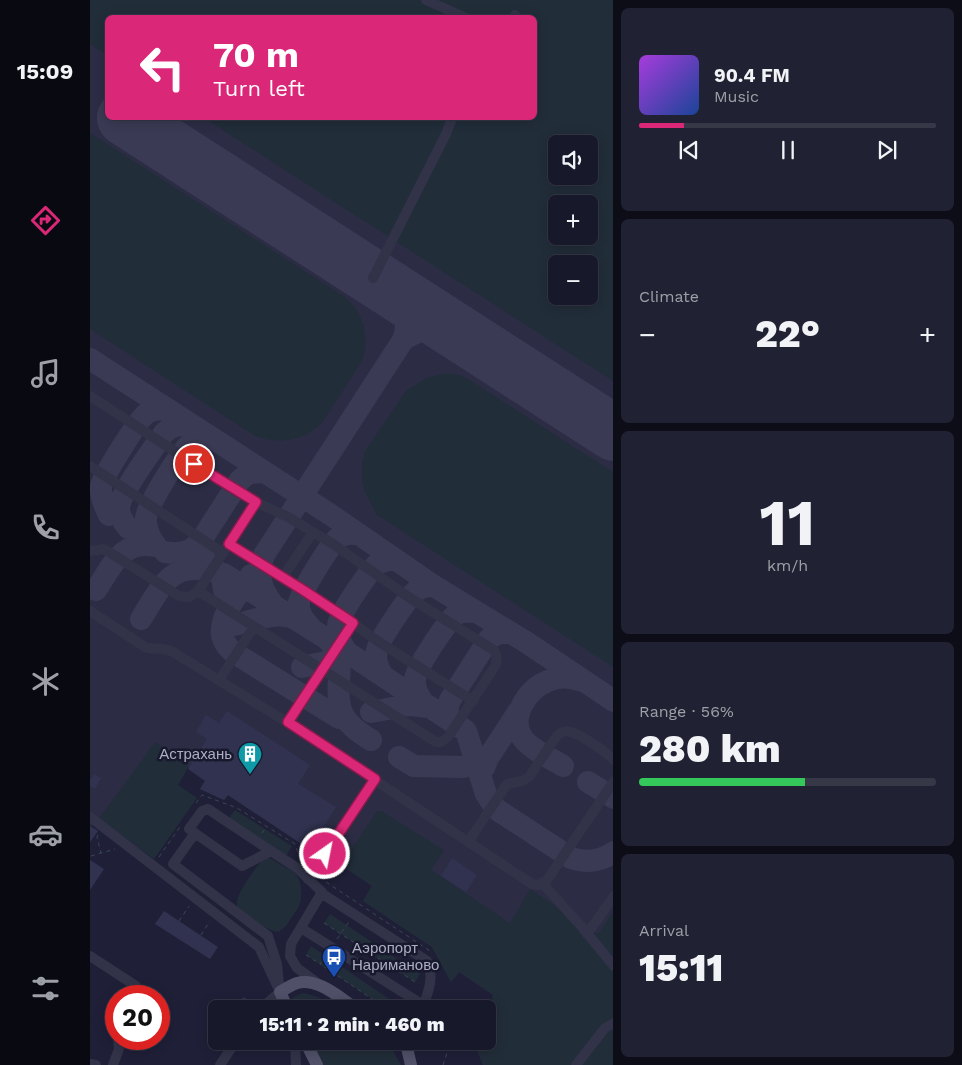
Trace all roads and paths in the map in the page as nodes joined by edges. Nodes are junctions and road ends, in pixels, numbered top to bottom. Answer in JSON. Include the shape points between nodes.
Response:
{"nodes":[{"id":1,"x":426,"y":0,"type":"edge"},
{"id":2,"x":459,"y":15,"type":"edge"},
{"id":3,"x":451,"y":120,"type":"edge"},
{"id":4,"x":373,"y":278,"type":"dead end"},
{"id":5,"x":90,"y":396,"type":"edge"},
{"id":6,"x":90,"y":466,"type":"edge"},
{"id":7,"x":256,"y":502,"type":"junction"},
{"id":8,"x":313,"y":532,"type":"junction"},
{"id":9,"x":226,"y":548,"type":"junction"},
{"id":10,"x":90,"y":551,"type":"edge"},
{"id":11,"x":283,"y":577,"type":"junction"},
{"id":12,"x":198,"y":591,"type":"junction"},
{"id":13,"x":90,"y":611,"type":"edge"},
{"id":14,"x":353,"y":623,"type":"junction"},
{"id":15,"x":254,"y":627,"type":"junction"},
{"id":16,"x":322,"y":669,"type":"junction"},
{"id":17,"x":219,"y":680,"type":"junction"},
{"id":18,"x":473,"y":701,"type":"junction"},
{"id":19,"x":288,"y":722,"type":"junction"},
{"id":20,"x":613,"y":760,"type":"edge"},
{"id":21,"x":375,"y":779,"type":"junction"},
{"id":22,"x":613,"y":781,"type":"edge"},
{"id":23,"x":207,"y":792,"type":"dead end"},
{"id":24,"x":205,"y":796,"type":"junction"},
{"id":25,"x":193,"y":807,"type":"dead end"},
{"id":26,"x":90,"y":818,"type":"edge"},
{"id":27,"x":182,"y":824,"type":"dead end"},
{"id":28,"x":195,"y":833,"type":"junction"},
{"id":29,"x":468,"y":842,"type":"junction"},
{"id":30,"x":121,"y":847,"type":"dead end"},
{"id":31,"x":271,"y":851,"type":"junction"},
{"id":32,"x":91,"y":856,"type":"dead end"},
{"id":33,"x":300,"y":859,"type":"dead end"},
{"id":34,"x":153,"y":865,"type":"junction"},
{"id":35,"x":308,"y":879,"type":"junction"},
{"id":36,"x":543,"y":884,"type":"junction"},
{"id":37,"x":321,"y":893,"type":"junction"},
{"id":38,"x":613,"y":896,"type":"edge"},
{"id":39,"x":192,"y":901,"type":"dead end"},
{"id":40,"x":180,"y":921,"type":"dead end"},
{"id":41,"x":324,"y":923,"type":"dead end"},
{"id":42,"x":301,"y":928,"type":"junction"},
{"id":43,"x":587,"y":934,"type":"junction"},
{"id":44,"x":306,"y":955,"type":"dead end"},
{"id":45,"x":90,"y":956,"type":"edge"},
{"id":46,"x":320,"y":964,"type":"dead end"},
{"id":47,"x":613,"y":966,"type":"edge"},
{"id":48,"x":415,"y":982,"type":"dead end"},
{"id":49,"x":134,"y":985,"type":"edge"},
{"id":50,"x":324,"y":988,"type":"junction"},
{"id":51,"x":280,"y":992,"type":"junction"},
{"id":52,"x":271,"y":1000,"type":"edge"},
{"id":53,"x":284,"y":1000,"type":"edge"},
{"id":54,"x":343,"y":1000,"type":"edge"},
{"id":55,"x":412,"y":1000,"type":"edge"},
{"id":56,"x":425,"y":1000,"type":"edge"},
{"id":57,"x":613,"y":1023,"type":"edge"},
{"id":58,"x":119,"y":1050,"type":"edge"},
{"id":59,"x":230,"y":1050,"type":"edge"},
{"id":60,"x":294,"y":1050,"type":"edge"},
{"id":61,"x":310,"y":1050,"type":"edge"},
{"id":62,"x":407,"y":1050,"type":"edge"},
{"id":63,"x":448,"y":1050,"type":"edge"},
{"id":64,"x":90,"y":1064,"type":"edge"},
{"id":65,"x":96,"y":1065,"type":"edge"},
{"id":66,"x":113,"y":1065,"type":"edge"},
{"id":67,"x":220,"y":1065,"type":"edge"},
{"id":68,"x":296,"y":1065,"type":"edge"},
{"id":69,"x":317,"y":1065,"type":"edge"},
{"id":70,"x":411,"y":1065,"type":"edge"},
{"id":71,"x":443,"y":1065,"type":"edge"},
{"id":72,"x":576,"y":1065,"type":"edge"}],
"edges":[{"from":1,"to":2,"type":"street"},
{"from":3,"to":4,"type":"street"},
{"from":5,"to":7,"type":"street"},
{"from":6,"to":9,"type":"street"},
{"from":7,"to":8,"type":"street"},
{"from":7,"to":9,"type":"street"},
{"from":8,"to":11,"type":"street"},
{"from":8,"to":18,"type":"street","via":[[495,651],[496,665]]},
{"from":9,"to":11,"type":"street"},
{"from":9,"to":12,"type":"street"},
{"from":10,"to":12,"type":"street","via":[[104,549],[179,596],[189,597]]},
{"from":11,"to":14,"type":"street"},
{"from":12,"to":15,"type":"street"},
{"from":13,"to":17,"type":"street","via":[[145,647],[165,648]]},
{"from":14,"to":16,"type":"street"},
{"from":14,"to":18,"type":"street"},
{"from":15,"to":16,"type":"street"},
{"from":15,"to":17,"type":"street"},
{"from":16,"to":18,"type":"street","via":[[436,742],[448,737]]},
{"from":16,"to":19,"type":"street"},
{"from":17,"to":19,"type":"street"},
{"from":19,"to":21,"type":"street"},
{"from":20,"to":29,"type":"street","via":[[577,734],[567,731],[559,734],[529,777],[510,783],[501,792]]},
{"from":21,"to":29,"type":"street"},
{"from":21,"to":35,"type":"street"},
{"from":22,"to":36,"type":"street"},
{"from":23,"to":24,"type":"path"},
{"from":24,"to":25,"type":"path","via":[[202,794]]},
{"from":24,"to":33,"type":"path","via":[[237,808],[295,844]]},
{"from":26,"to":34,"type":"street"},
{"from":27,"to":34,"type":"path"},
{"from":28,"to":31,"type":"street","via":[[242,866]]},
{"from":28,"to":31,"type":"street","via":[[189,829],[202,811],[208,809]]},
{"from":28,"to":51,"type":"street","via":[[173,864],[268,936],[277,964]]},
{"from":29,"to":36,"type":"street","via":[[532,884]]},
{"from":30,"to":32,"type":"path"},
{"from":31,"to":35,"type":"street"},
{"from":34,"to":51,"type":"street","via":[[259,946]]},
{"from":35,"to":37,"type":"street"},
{"from":36,"to":43,"type":"street"},
{"from":37,"to":42,"type":"street"},
{"from":37,"to":56,"type":"street","via":[[427,961],[432,978]]},
{"from":38,"to":43,"type":"street"},
{"from":39,"to":40,"type":"path"},
{"from":41,"to":48,"type":"path"},
{"from":42,"to":50,"type":"street","via":[[291,944],[290,956],[297,968]]},
{"from":42,"to":55,"type":"street"},
{"from":43,"to":47,"type":"street"},
{"from":44,"to":46,"type":"path"},
{"from":45,"to":49,"type":"street"},
{"from":50,"to":51,"type":"main road","via":[[304,982]]},
{"from":50,"to":54,"type":"main road"},
{"from":51,"to":52,"type":"street"},
{"from":51,"to":53,"type":"main road"},
{"from":57,"to":72,"type":"street","via":[[605,1028]]},
{"from":58,"to":66,"type":"street"},
{"from":59,"to":67,"type":"street"},
{"from":60,"to":68,"type":"street"},
{"from":61,"to":69,"type":"main road"},
{"from":62,"to":70,"type":"main road"},
{"from":63,"to":71,"type":"path"},
{"from":64,"to":65,"type":"street"}]}
